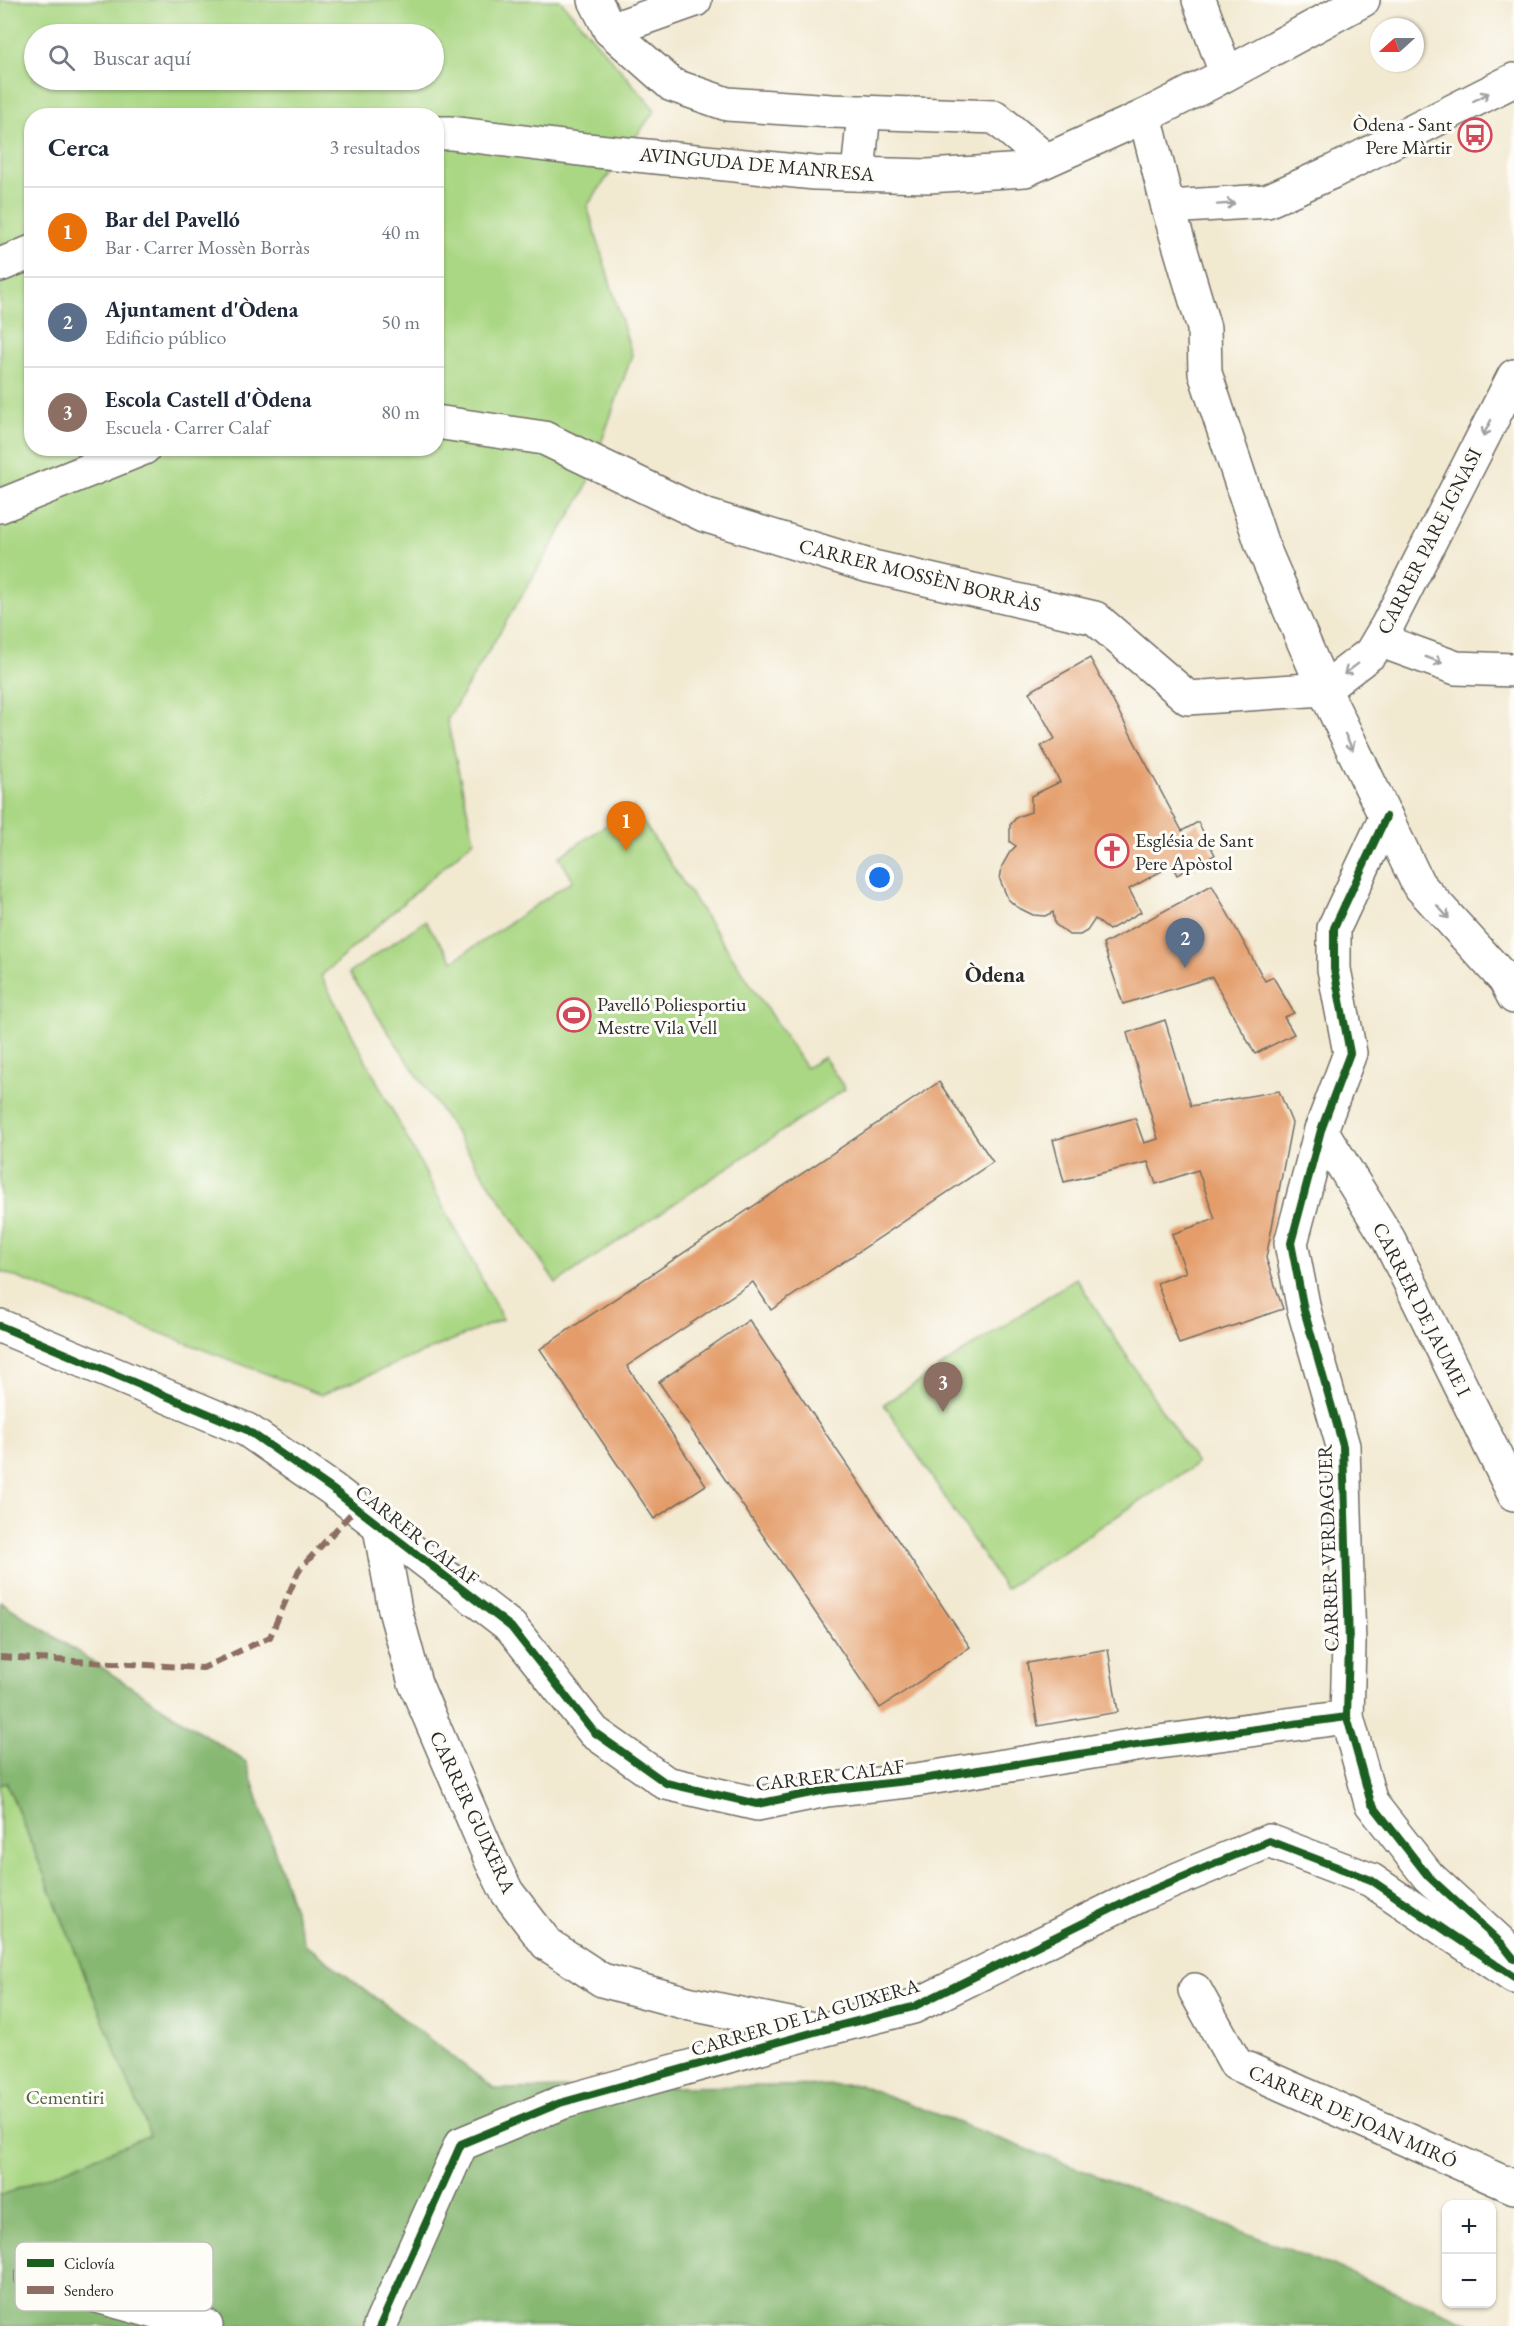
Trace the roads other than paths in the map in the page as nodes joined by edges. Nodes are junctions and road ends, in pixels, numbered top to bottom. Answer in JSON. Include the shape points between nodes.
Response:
{"nodes":[{"id":1,"x":595,"y":0,"type":"edge"},
{"id":2,"x":695,"y":0,"type":"edge"},
{"id":3,"x":1199,"y":0,"type":"edge"},
{"id":4,"x":1363,"y":0,"type":"edge"},
{"id":5,"x":610,"y":30,"type":"junction"},
{"id":6,"x":1226,"y":73,"type":"junction"},
{"id":7,"x":1514,"y":80,"type":"edge"},
{"id":8,"x":864,"y":112,"type":"junction"},
{"id":9,"x":1144,"y":116,"type":"junction"},
{"id":10,"x":444,"y":133,"type":"edge"},
{"id":11,"x":1046,"y":160,"type":"junction"},
{"id":12,"x":858,"y":174,"type":"junction"},
{"id":13,"x":1168,"y":207,"type":"junction"},
{"id":14,"x":24,"y":255,"type":"edge"},
{"id":15,"x":0,"y":265,"type":"edge"},
{"id":16,"x":1514,"y":376,"type":"edge"},
{"id":17,"x":444,"y":423,"type":"edge"},
{"id":18,"x":124,"y":456,"type":"edge"},
{"id":19,"x":0,"y":506,"type":"edge"},
{"id":20,"x":1378,"y":640,"type":"junction"},
{"id":21,"x":1514,"y":670,"type":"edge"},
{"id":22,"x":1324,"y":689,"type":"junction"},
{"id":23,"x":1386,"y":817,"type":"junction"},
{"id":24,"x":1514,"y":997,"type":"edge"},
{"id":25,"x":1321,"y":1130,"type":"junction"},
{"id":26,"x":0,"y":1326,"type":"edge"},
{"id":27,"x":1514,"y":1494,"type":"edge"},
{"id":28,"x":380,"y":1528,"type":"junction"},
{"id":29,"x":1347,"y":1717,"type":"junction"},
{"id":30,"x":1514,"y":1959,"type":"edge"},
{"id":31,"x":1514,"y":1977,"type":"edge"},
{"id":32,"x":1195,"y":1990,"type":"dead end"},
{"id":33,"x":822,"y":2030,"type":"junction"},
{"id":34,"x":1514,"y":2187,"type":"edge"},
{"id":35,"x":152,"y":2311,"type":"edge"},
{"id":36,"x":206,"y":2326,"type":"edge"},
{"id":37,"x":380,"y":2326,"type":"edge"}],
"edges":[{"from":1,"to":5,"type":"street"},
{"from":2,"to":5,"type":"street"},
{"from":3,"to":6,"type":"street"},
{"from":4,"to":6,"type":"street","name":"AVINGUDA DE MANRESA"},
{"from":5,"to":8,"type":"street","via":[[672,85],[728,104]]},
{"from":6,"to":9,"type":"street","name":"AVINGUDA DE MANRESA"},
{"from":13,"to":7,"type":"street","one_way":true,"via":[[1267,201]]},
{"from":8,"to":11,"type":"street","via":[[995,117]]},
{"from":8,"to":12,"type":"street"},
{"from":9,"to":11,"type":"street","name":"AVINGUDA DE MANRESA"},
{"from":9,"to":13,"type":"street"},
{"from":10,"to":12,"type":"street","name":"AVINGUDA DE MANRESA","via":[[804,172]]},
{"from":11,"to":12,"type":"street","name":"AVINGUDA DE MANRESA","via":[[1025,170],[928,176]]},
{"from":13,"to":22,"type":"street","via":[[1203,328],[1205,373],[1262,545]]},
{"from":14,"to":15,"type":"street"},
{"from":16,"to":20,"type":"street","name":"CARRER PARE IGNASI","one_way":true},
{"from":17,"to":22,"type":"street","name":"CARRER MOSSÈN BORRÀS","via":[[544,438],[704,515],[869,566],[1095,618],[1188,698]]},
{"from":18,"to":19,"type":"street"},
{"from":20,"to":21,"type":"street","one_way":true,"via":[[1456,668]]},
{"from":20,"to":22,"type":"street","name":"CARRER PARE IGNASI","one_way":true,"via":[[1371,653]]},
{"from":22,"to":23,"type":"street","one_way":true},
{"from":23,"to":24,"type":"street","one_way":true,"via":[[1418,884],[1505,980]]},
{"from":23,"to":25,"type":"street","name":"CARRER VERDAGUER","via":[[1334,928],[1334,969],[1350,1053]]},
{"from":25,"to":27,"type":"street","name":"CARRER DE JAUME I","via":[[1389,1239]]},
{"from":25,"to":29,"type":"street","name":"CARRER VERDAGUER","via":[[1291,1243],[1304,1310],[1343,1446]]},
{"from":26,"to":28,"type":"street","name":"CARRER CALAF","via":[[247,1430]]},
{"from":28,"to":29,"type":"street","name":"CARRER CALAF","via":[[511,1627],[594,1732],[666,1783],[756,1804],[826,1790]]},
{"from":28,"to":33,"type":"street","name":"CARRER GUIXERA","via":[[395,1610],[415,1683],[507,1892],[547,1944],[602,1980],[691,2004]]},
{"from":29,"to":30,"type":"street","name":"CARRER VERDAGUER","via":[[1371,1803],[1428,1876]]},
{"from":31,"to":33,"type":"street","name":"CARRER DE LA GUIXERA","via":[[1371,1880],[1269,1841],[1140,1895],[913,2007]]},
{"from":32,"to":34,"type":"street","name":"CARRER DE JOAN MIRÓ","via":[[1236,2064]]},
{"from":33,"to":37,"type":"street","name":"CARRER DE LA GUIXERA","via":[[560,2103],[461,2144]]},
{"from":35,"to":36,"type":"street"}]}
